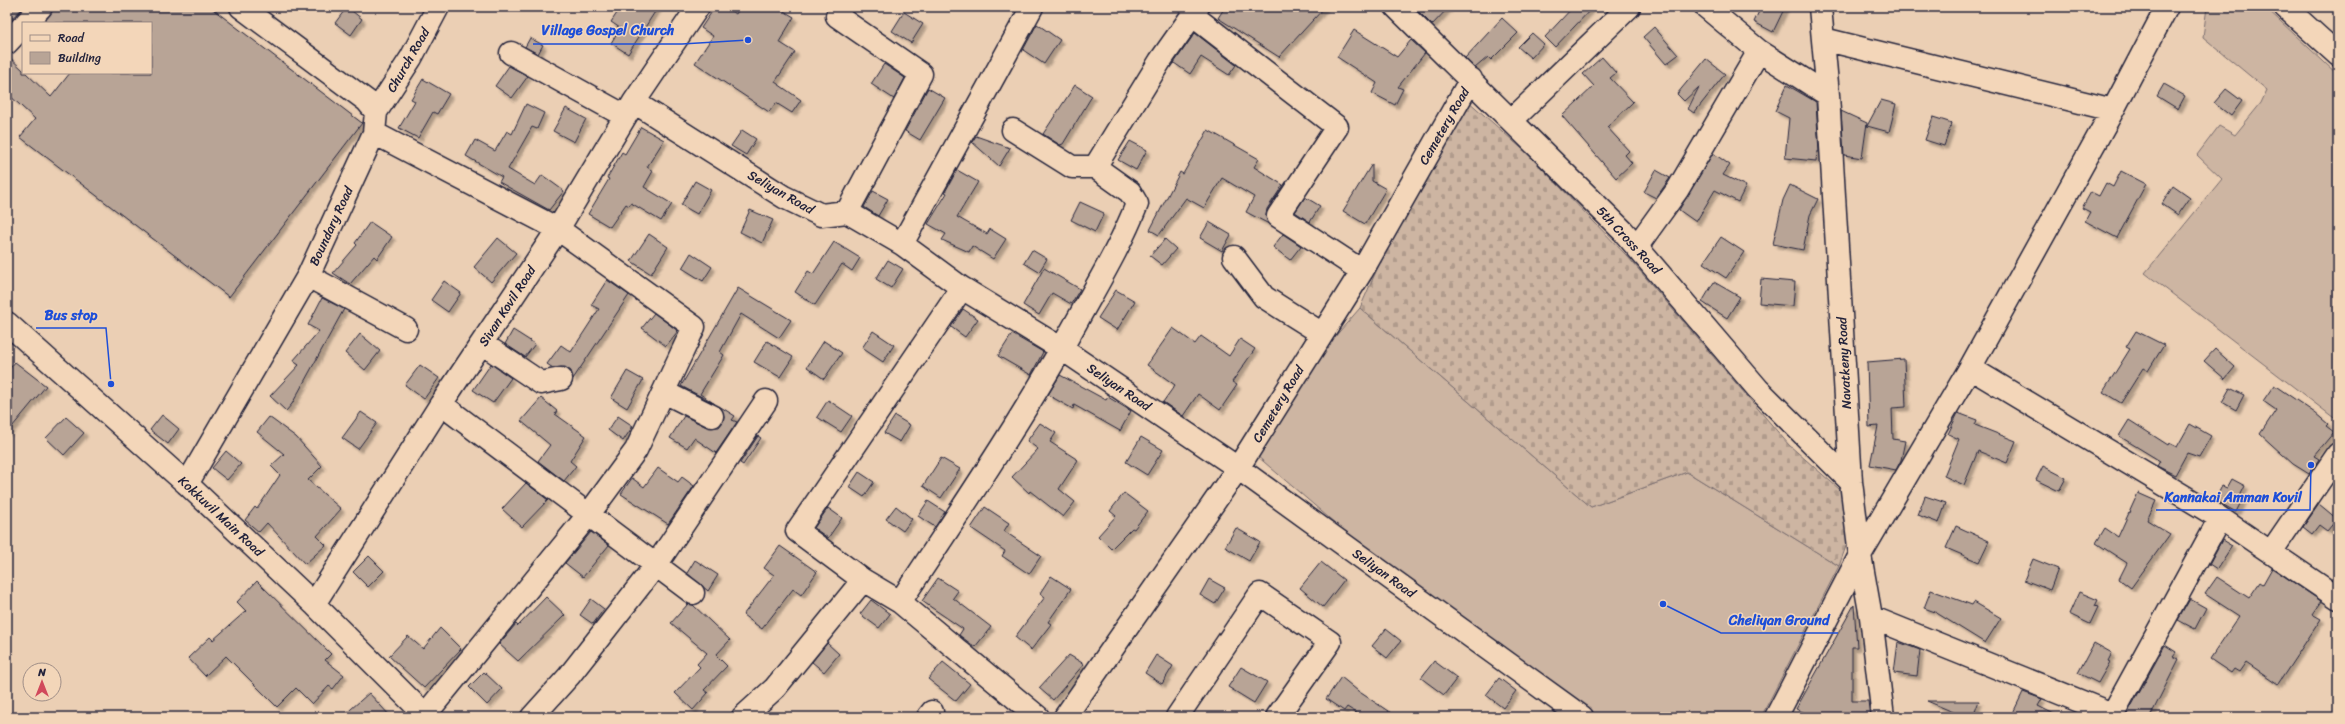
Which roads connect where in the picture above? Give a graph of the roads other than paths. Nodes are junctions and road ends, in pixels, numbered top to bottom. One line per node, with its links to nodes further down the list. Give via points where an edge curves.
1 (41, 7): 14 (street)
2 (241, 7): 26 (street, via 367,101)
3 (438, 7): 26 (street, Church Road)
4 (698, 7): 23 (street, Sivan Kovil Road)
5 (841, 7): 29 (street, via 837,16 921,74)
6 (1032, 7): 31 (street)
7 (1396, 7): 21 (street, 5th Cross Road)
8 (1629, 7): 25 (street)
9 (1706, 7): 18 (street)
10 (1820, 7): 16 (street, Navatkeny Road)
11 (2167, 7): 24 (street)
12 (2285, 7): 20 (street)
13 (1195, 11): 28 (street, via 1160,61); 34 (street, via 1337,127 1278,216)
14 (27, 22)
15 (22, 27): 17 (street)
16 (1823, 39): 22 (street, Navatkeny Road); 24 (street)
17 (7, 43)
18 (1758, 51): 22 (street); 32 (street, via 1678,189)
19 (511, 53): 23 (street, Seliyan Road)
20 (2338, 55)
21 (1471, 79): 25 (street, 5th Cross Road); 34 (street, Cemetery Road)
22 (1828, 95): 50 (street, Navatkeny Road)
23 (629, 109): 29 (street, Seliyan Road, via 784,197 821,215); 30 (street, Sivan Kovil Road)
24 (2113, 110): 42 (street)
25 (1512, 120): 32 (street, 5th Cross Road)
26 (375, 122): 30 (street); 35 (street, Boundary Road)
27 (1013, 130): 28 (street, via 1072,167)
28 (1095, 167): 41 (street, via 1130,192 1137,204 1126,233)
29 (846, 212): 31 (street, Seliyan Road)
30 (558, 229): 40 (street, Sivan Kovil Road); 44 (street, via 694,327)
31 (902, 244): 36 (street, Seliyan Road)
32 (1637, 246): 50 (street, 5th Cross Road, via 1758,389)
33 (1234, 257): 39 (street, via 1264,297)
34 (1362, 271): 39 (street, Cemetery Road)
35 (308, 276): 38 (street); 51 (street, Boundary Road)
36 (962, 288): 41 (street, Seliyan Road); 57 (street, via 797,531)
37 (7, 324): 51 (street, Kokkuvil Main Road)
38 (406, 329)
39 (1321, 333): 49 (street, Cemetery Road)
40 (483, 344): 43 (street, via 541,383); 46 (street, Sivan Kovil Road)
41 (1062, 349): 49 (street, Seliyan Road); 60 (street, via 987,471)
42 (1970, 368): 53 (street); 55 (street)
43 (561, 379)
44 (664, 392): 47 (street); 52 (street, via 636,450)
45 (766, 401): 56 (street)
46 (441, 404): 52 (street); 61 (street, Sivan Kovil Road)
47 (712, 416)
48 (2338, 454): 54 (street)
49 (1238, 468): 69 (street, Cemetery Road); 71 (street, Seliyan Road)
50 (1851, 482): 55 (street, Navatkeny Road)
51 (187, 484): 61 (street, Kokkuvil Main Road)
52 (589, 514): 56 (street); 65 (street)
53 (2220, 518): 54 (street); 64 (street)
54 (2271, 552): 59 (street)
55 (1860, 555): 62 (street, Navatkeny Road); 72 (street)
56 (656, 565): 58 (street); 66 (street, via 570,676)
57 (863, 580): 60 (street); 67 (street, via 775,688)
58 (693, 593)
59 (2338, 598)
60 (900, 602): 68 (street)
61 (314, 604): 65 (street, Kokkuvil Main Road)
62 (1871, 616): 64 (street); 73 (street, Navatkeny Road)
63 (1282, 715): 70 (street, via 1330,642 1260,594)
64 (2112, 715)
65 (426, 716)
66 (532, 717)
67 (743, 717)
68 (1038, 717)
69 (1065, 717)
70 (1177, 717)
71 (1582, 717)
72 (1776, 717)
73 (1883, 717)

